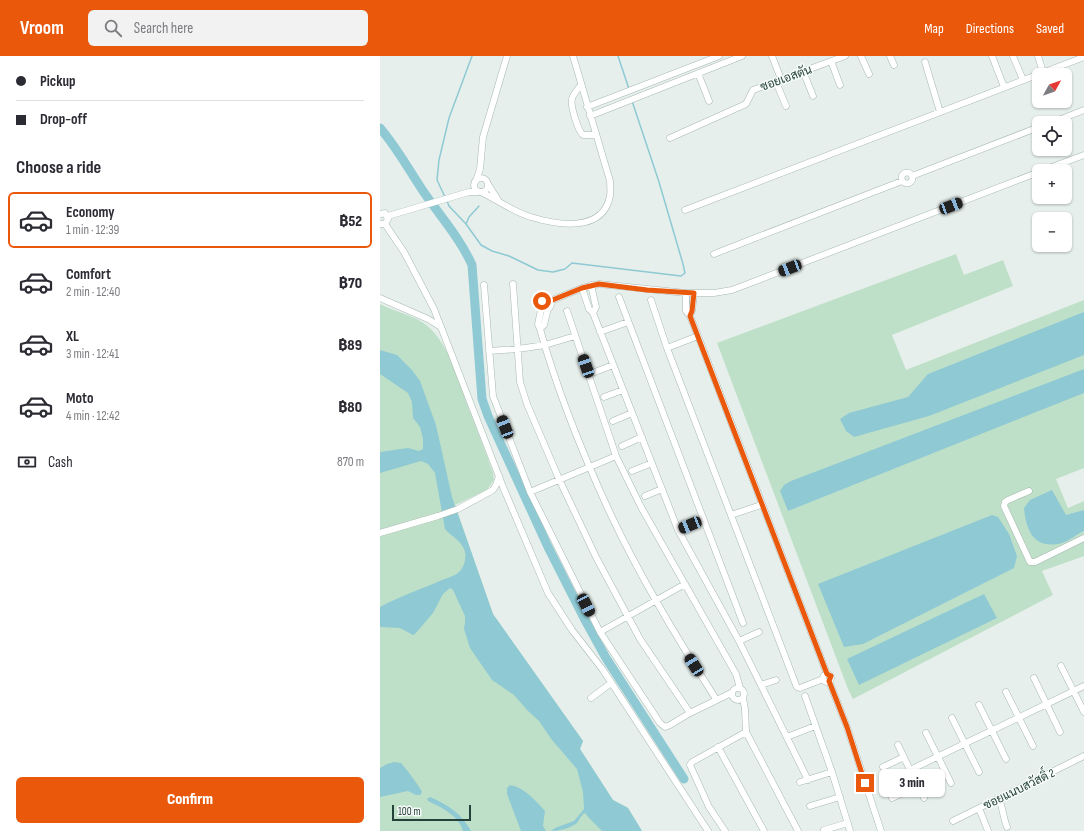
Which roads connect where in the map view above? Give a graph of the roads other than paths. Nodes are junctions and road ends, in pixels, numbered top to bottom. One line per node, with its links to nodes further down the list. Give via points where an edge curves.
1 (507, 56): 40 (street, via 483,137)
2 (573, 56): 25 (street)
3 (719, 56): 31 (street)
4 (742, 56): 19 (street)
5 (772, 56): 20 (street)
6 (845, 56): 13 (street, ซอยเอสตัน)
7 (861, 56): 21 (street)
8 (890, 56): 15 (street)
9 (992, 56): 27 (street)
10 (1013, 56): 23 (street)
11 (1038, 56): 16 (street)
12 (1084, 57): 17 (street)
13 (831, 61): 18 (street, ซอยเอสตัน); 26 (street)
14 (925, 62): 33 (street)
15 (894, 65)
16 (1042, 68)
17 (1054, 68)
18 (804, 71): 24 (street, ซอยเอสตัน); 28 (street)
19 (698, 73): 29 (street); 34 (street)
20 (779, 74)
21 (868, 74)
22 (1032, 76): 23 (street)
23 (1023, 80): 27 (street)
24 (776, 82): 30 (street); 38 (street, ซอยเอสตัน, via 753,90 746,104)
25 (581, 85): 31 (street); 37 (street, via 571,102 578,129 583,136)
26 (840, 85)
27 (1004, 87): 33 (street)
28 (813, 96)
29 (709, 101)
30 (786, 106)
31 (587, 107): 34 (street)
32 (1084, 110): 35 (street)
33 (940, 112): 48 (street)
34 (590, 116): 37 (street)
35 (1068, 116)
36 (1032, 130): 52 (street, via 912,176 904,173 902,181)
37 (596, 135): 47 (street, via 610,180 610,196 600,214 578,224 566,224 531,217)
38 (670, 138)
39 (1084, 155): 41 (street)
40 (481, 159): 43 (street); 44 (street)
41 (1059, 164)
42 (1032, 174): 58 (street, via 732,290)
43 (476, 182): 44 (street, via 482,178); 45 (street, via 475,187); 46 (street)
44 (488, 183): 45 (street, via 486,190); 47 (street)
45 (480, 192): 46 (street); 47 (street)
46 (456, 195): 50 (street)
47 (499, 201)
48 (685, 210)
49 (380, 213): 50 (street)
50 (388, 216): 51 (street, via 388,221)
51 (382, 224): 66 (street, via 404,252)
52 (714, 254)
53 (484, 284): 73 (street)
54 (512, 284): 72 (street)
55 (591, 285): 56 (street); 57 (street, via 606,284); 63 (street, via 596,307)
56 (582, 288): 63 (street, via 589,309); 70 (street, via 550,301 544,299 541,303 545,307 544,325 540,328)
57 (686, 293): 58 (street); 64 (street, via 686,311)
58 (694, 293): 64 (street)
59 (619, 297): 65 (street)
60 (380, 298): 66 (street)
61 (650, 300): 71 (street)
62 (567, 311): 68 (street)
63 (593, 313): 67 (street)
64 (690, 316): 69 (street)
65 (628, 322): 67 (street); 96 (street)
66 (441, 327): 86 (street)
67 (600, 332): 74 (street)
68 (576, 336): 70 (street); 82 (street)
69 (698, 336): 71 (street); 94 (street)
70 (545, 345): 72 (street); 84 (street)
71 (667, 348): 95 (street)
72 (518, 349): 73 (street); 87 (street, via 522,390)
73 (489, 351): 90 (street, via 492,396)
74 (614, 365): 75 (street); 76 (street)
75 (595, 372)
76 (623, 390): 77 (street); 78 (street)
77 (604, 397)
78 (632, 413): 79 (street); 80 (street)
79 (613, 421)
80 (642, 438): 81 (street); 83 (street)
81 (622, 446)
82 (616, 456): 84 (street); 100 (street)
83 (652, 463): 85 (street); 88 (street)
84 (590, 467): 87 (street); 101 (street, via 611,516)
85 (632, 471)
86 (499, 476): 89 (street); 92 (street)
87 (560, 479): 90 (street); 103 (street, via 596,557)
88 (662, 488): 93 (street); 97 (street)
89 (493, 490): 92 (street); 98 (street, via 458,509)
90 (530, 492): 106 (street)
91 (1029, 492): 99 (street, via 1008,500 1004,506 1030,562 1035,562)
92 (506, 494): 113 (street, via 548,593)
93 (645, 496)
94 (761, 505): 95 (street); 110 (street)
95 (732, 516): 110 (street, via 797,687)
96 (703, 520): 97 (street); 102 (street)
97 (678, 530): 104 (street)
98 (380, 533)
99 (1084, 538)
100 (685, 584): 101 (street); 116 (street, via 736,674)
101 (656, 600): 103 (street); 123 (street)
102 (740, 614): 104 (street); 105 (street)
103 (628, 616): 106 (street); 127 (street, via 656,664)
104 (728, 621): 108 (street)
105 (743, 623)
106 (600, 632): 127 (street, via 660,723 665,727 670,726)
107 (759, 632): 108 (street)
108 (739, 641): 114 (street)
109 (1062, 666): 117 (street)
110 (826, 678): 167 (street, via 856,754)
111 (1034, 678): 125 (street)
112 (776, 680): 114 (street)
113 (611, 683): 121 (street); 162 (street)
114 (761, 685): 135 (street)
115 (1084, 686): 117 (street)
116 (740, 688): 119 (street, via 734,688); 122 (street, via 744,692)
117 (1074, 691): 125 (street); 126 (street)
118 (1006, 692): 128 (street)
119 (731, 693): 122 (street, via 735,700); 123 (street)
120 (805, 696): 130 (street)
121 (591, 698)
122 (743, 698): 132 (street)
123 (716, 700): 127 (street)
124 (979, 705): 131 (street)
125 (1047, 705): 128 (street); 133 (street)
126 (1084, 712)
127 (690, 713)
128 (1019, 717): 131 (street); 138 (street)
129 (952, 718): 136 (street)
130 (815, 726): 135 (street); 146 (street)
131 (992, 730): 136 (street); 143 (street)
132 (746, 732): 139 (street); 165 (street)
133 (1060, 732)
134 (926, 733): 142 (street)
135 (787, 737): 148 (street)
136 (964, 743): 142 (street); 147 (street)
137 (898, 745): 141 (street)
138 (1034, 746)
139 (718, 747): 163 (street, via 690,765 709,807); 164 (street)
140 (1084, 756): 155 (street, ซอยแนบสวัสดิ์ 2)
141 (904, 757): 144 (street); 145 (street)
142 (937, 757): 145 (street); 150 (street)
143 (1006, 759)
144 (883, 767)
145 (910, 770): 151 (street)
146 (832, 772): 148 (street); 152 (street)
147 (979, 772)
148 (808, 780): 149 (street)
149 (800, 782)
150 (951, 783)
151 (918, 786): 153 (street); 154 (street)
152 (840, 797): 156 (street); 159 (street)
153 (892, 798)
154 (924, 798)
155 (999, 798): 157 (street, ซอยแนบสวัสดิ์ 2); 160 (street)
156 (810, 806)
157 (979, 808): 158 (street, ซอยแนบสวัสดิ์ 2); 168 (street)
158 (953, 821)
159 (848, 822): 161 (street); 166 (street)
160 (1007, 827)
161 (824, 830)
162 (708, 831)
163 (725, 831)
164 (764, 831)
165 (798, 831)
166 (850, 831)
167 (880, 831)
168 (988, 831)

